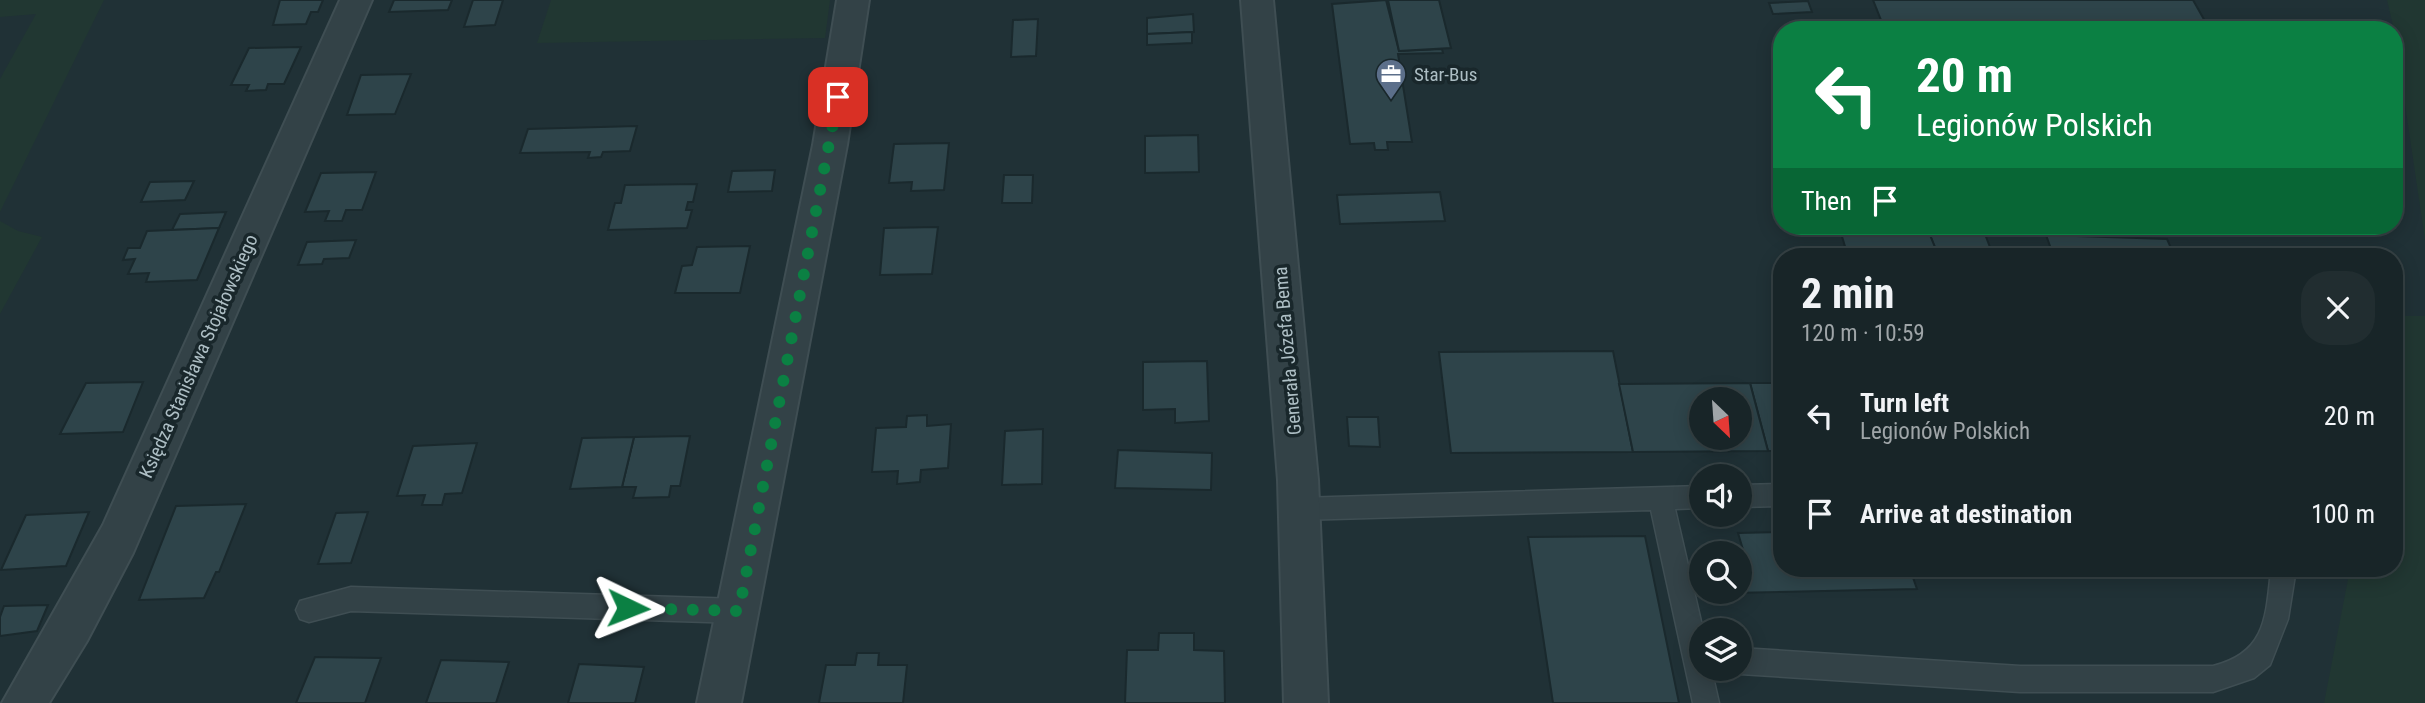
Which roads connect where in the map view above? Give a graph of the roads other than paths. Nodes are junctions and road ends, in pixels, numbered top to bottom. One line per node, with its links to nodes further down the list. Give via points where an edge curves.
1 (356, 0): 15 (street, Księdza Stanisława Stojałowskiego, via 117,538 72,626)
2 (853, 0): 11 (street, via 830,145)
3 (1257, 0): 8 (street, Generała Józefa Bema)
4 (1773, 495): 5 (lane)
5 (1752, 496)
6 (1689, 498): 7 (lane)
7 (1661, 499): 8 (lane); 12 (lane)
8 (1299, 509): 17 (street, Generała Józefa Bema)
9 (2283, 577): 13 (lane, via 2268,643 2258,662 2240,673 2213,679 2020,679)
10 (309, 610): 11 (lane, via 351,599)
11 (739, 611): 16 (street)
12 (1689, 618)
13 (1752, 663)
14 (1702, 681): 18 (lane)
15 (24, 703)
16 (719, 703)
17 (1306, 703)
18 (1706, 703)

